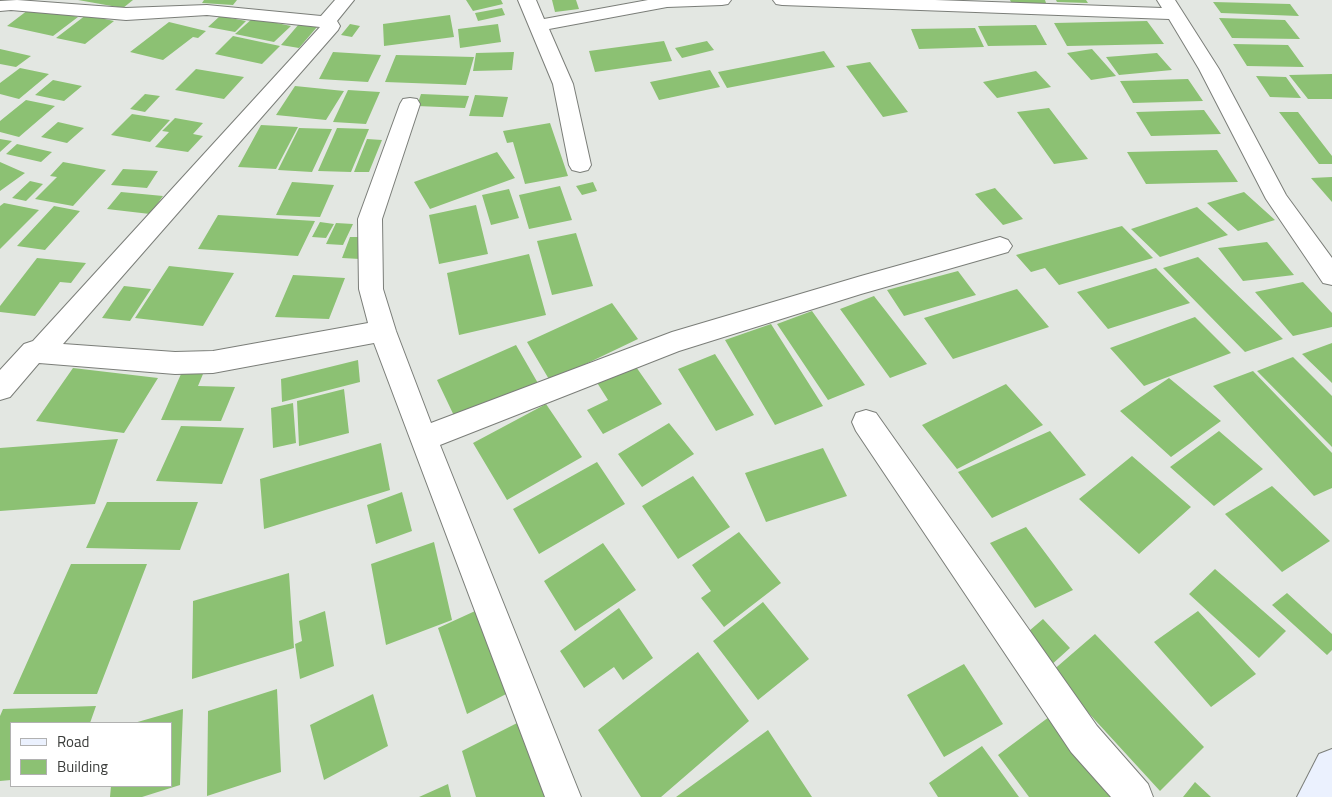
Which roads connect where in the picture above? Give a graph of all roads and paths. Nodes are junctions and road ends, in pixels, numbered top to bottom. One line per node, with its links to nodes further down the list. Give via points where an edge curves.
1 (140, 0): 8 (street)
2 (345, 0): 9 (street)
3 (527, 0): 10 (street)
4 (722, 0): 10 (street, via 667,2)
5 (782, 0): 7 (street)
6 (1, 6): 8 (street)
7 (1170, 7): 14 (street, via 1210,70 1277,199)
8 (126, 14): 9 (street, via 207,10)
9 (326, 22): 16 (street, via 331,26 42,349)
10 (537, 26): 12 (street, via 563,84)
11 (410, 104): 15 (street, via 370,219 371,289)
12 (580, 165)
13 (1000, 246): 19 (street, via 672,343)
14 (1332, 276)
15 (383, 331): 16 (street, via 213,362 175,363); 19 (street)
16 (33, 352): 17 (street)
17 (0, 389)
18 (866, 422): 22 (street, via 1084,739)
19 (424, 439): 21 (street)
20 (1332, 767): 23 (main road)
21 (563, 797)
22 (1135, 797)
23 (1314, 797)

